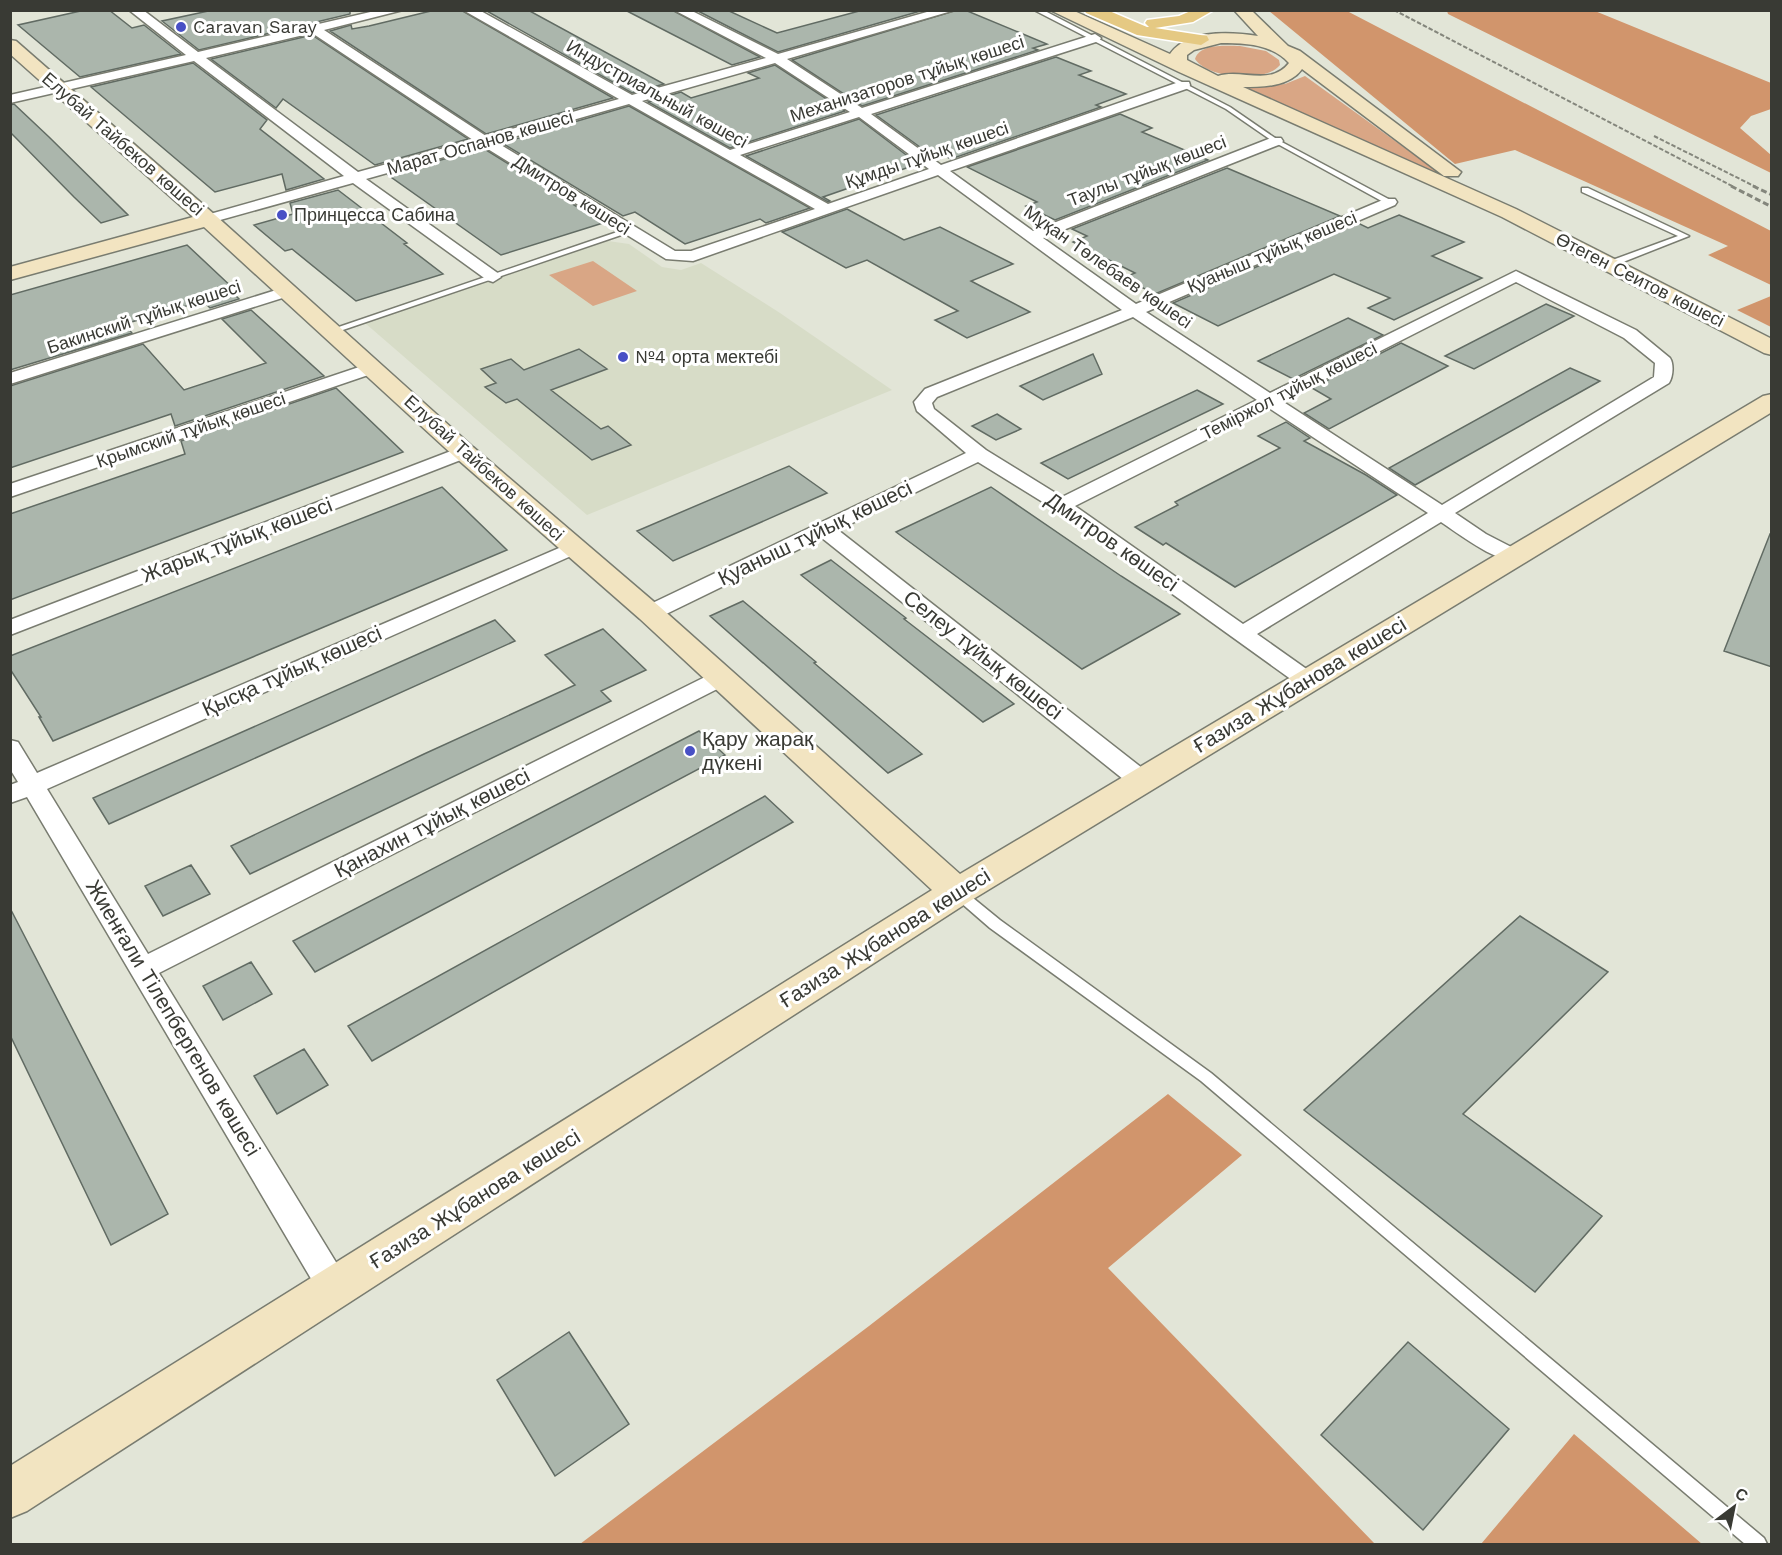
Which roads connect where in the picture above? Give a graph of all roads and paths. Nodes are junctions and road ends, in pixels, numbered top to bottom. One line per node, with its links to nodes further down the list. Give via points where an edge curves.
1 (135, 10): 17 (street)
2 (397, 10): 12 (street)
3 (469, 10): 22 (street, Индустриальный көшесі)
4 (680, 10): 18 (street, Мұқан Төлебаев көшесі)
5 (949, 10): 18 (street, Марат Оспанов көшесі)
6 (1036, 10): 13 (lane)
7 (1058, 10): 19 (main road)
8 (1092, 10): 11 (main road)
9 (1207, 10): 11 (main road, via 1176,22); 14 (main road)
10 (1242, 10): 16 (main road)
11 (1111, 20): 14 (main road, via 1143,31)
12 (315, 30): 17 (street); 25 (street, Дмитров көшесі)
13 (1095, 38): 19 (lane); 23 (street, Механизаторов тұйық көшесі)
14 (1201, 40): 16 (main road, via 1248,39); 19 (main road, via 1178,54)
15 (10, 45): 20 (main road, Елубай Тайбеков көшесі)
16 (1289, 52): 19 (main road, via 1298,63 1295,70 1270,80 1233,81); 32 (main road)
17 (195, 57): 20 (street); 28 (street)
18 (778, 59): 22 (street, Марат Оспанов көшесі); 23 (street, Мұқан Төлебаев көшесі)
19 (1189, 75): 24 (lane); 27 (street, Құмды тұйық көшесі); 32 (main road)
20 (60, 88): 21 (street); 33 (main road, Елубай Тайбеков көшесі)
21 (10, 99)
22 (632, 101): 25 (street, Марат Оспанов көшесі); 26 (street, Индустриальный көшесі)
23 (861, 113): 26 (street, Механизаторов тұйық көшесі); 27 (street, Мұқан Төлебаев көшесі)
24 (1276, 141): 30 (lane); 35 (street, Таулы тұйық көшесі)
25 (486, 142): 28 (street, Марат Оспанов көшесі); 34 (street, Дмитров көшесі)
26 (730, 154): 31 (street, Индустриальный көшесі)
27 (941, 171): 31 (street, Құмды тұйық көшесі); 35 (street, Мұқан Төлебаев көшесі)
28 (356, 178): 33 (street, Марат Оспанов көшесі); 39 (street)
29 (1585, 190): 37 (lane, via 1685,236)
30 (1390, 202): 41 (street, Қуаныш тұйық көшесі)
31 (828, 210): 36 (street, Құмды тұйық көшесі)
32 (1509, 213): 37 (main road, Өтеген Сеитов көшесі)
33 (208, 219): 38 (main road, Марат Оспанов көшесі); 40 (main road, Елубай Тайбеков көшесі)
34 (629, 231): 36 (street, Дмитров көшесі); 39 (lane)
35 (1033, 236): 41 (street, Мұқан Төлебаев көшесі)
36 (681, 257)
37 (1610, 264): 43 (main road, Өтеген Сеитов көшесі)
38 (10, 274)
39 (493, 277): 42 (lane)
40 (289, 291): 42 (main road, Елубай Тайбеков көшесі); 45 (street, Бакинский тұйық көшесі)
41 (1134, 311): 46 (street, Мұқан Төлебаев көшесі); 48 (street, Қуаныш тұйық көшесі, via 931,393)
42 (331, 331): 44 (main road, Елубай Тайбеков көшесі)
43 (1772, 348)
44 (371, 368): 49 (main road, Елубай Тайбеков көшесі); 51 (street, Крымский тұйық көшесі)
45 (10, 380)
46 (1269, 401): 52 (street, Теміржол тұйық көшесі); 53 (street, Мұқан Төлебаев көшесі); 53 (street, Теміржол тұйық көшесі, via 1516,276 1630,334 1664,362 1663,379)
47 (1772, 401): 56 (main road, Ғазиза Жұбанова көшесі)
48 (923, 402): 50 (street, Дмитров көшесі, via 926,411)
49 (465, 452): 55 (main road, Елубай Тайбеков көшесі); 58 (street, Жарық тұйық көшесі)
50 (979, 454): 52 (street, Дмитров көшесі); 54 (street, Қуаныш тұйық көшесі)
51 (10, 491)
52 (1061, 505): 59 (street, Дмитров көшесі)
53 (1441, 513): 56 (street, Мұқан Төлебаев көшесі); 59 (street)
54 (824, 529): 57 (street, Қуаныш тұйық көшесі); 63 (street, Селеу тұйық көшесі)
55 (573, 548): 57 (main road, Елубай Тайбеков көшесі); 64 (street, Қысқа тұйық көшесі)
56 (1514, 556): 61 (main road, Ғазиза Жұбанова көшесі)
57 (650, 613): 60 (main road, Елубай Тайбеков көшесі)
58 (10, 628)
59 (1242, 634): 61 (street, Дмитров көшесі)
60 (721, 678): 65 (main road, Елубай Тайбеков көшесі); 66 (street, Қанахин тұйық көшесі)
61 (1306, 680): 63 (main road, Ғазиза Жұбанова көшесі)
62 (10, 748): 64 (street, Жиенғали Тілепбергенов көшесі)
63 (1142, 781): 65 (main road, Ғазиза Жұбанова көшесі)
64 (22, 790): 66 (street, Жиенғали Тілепбергенов көшесі)
65 (957, 892): 67 (main road, Ғазиза Жұбанова көшесі); 69 (lane, via 995,924 1206,1077)
66 (143, 969): 67 (street, Жиенғали Тілепбергенов көшесі)
67 (334, 1288): 68 (main road, Ғазиза Жұбанова көшесі)
68 (10, 1494)
69 (1758, 1545)

